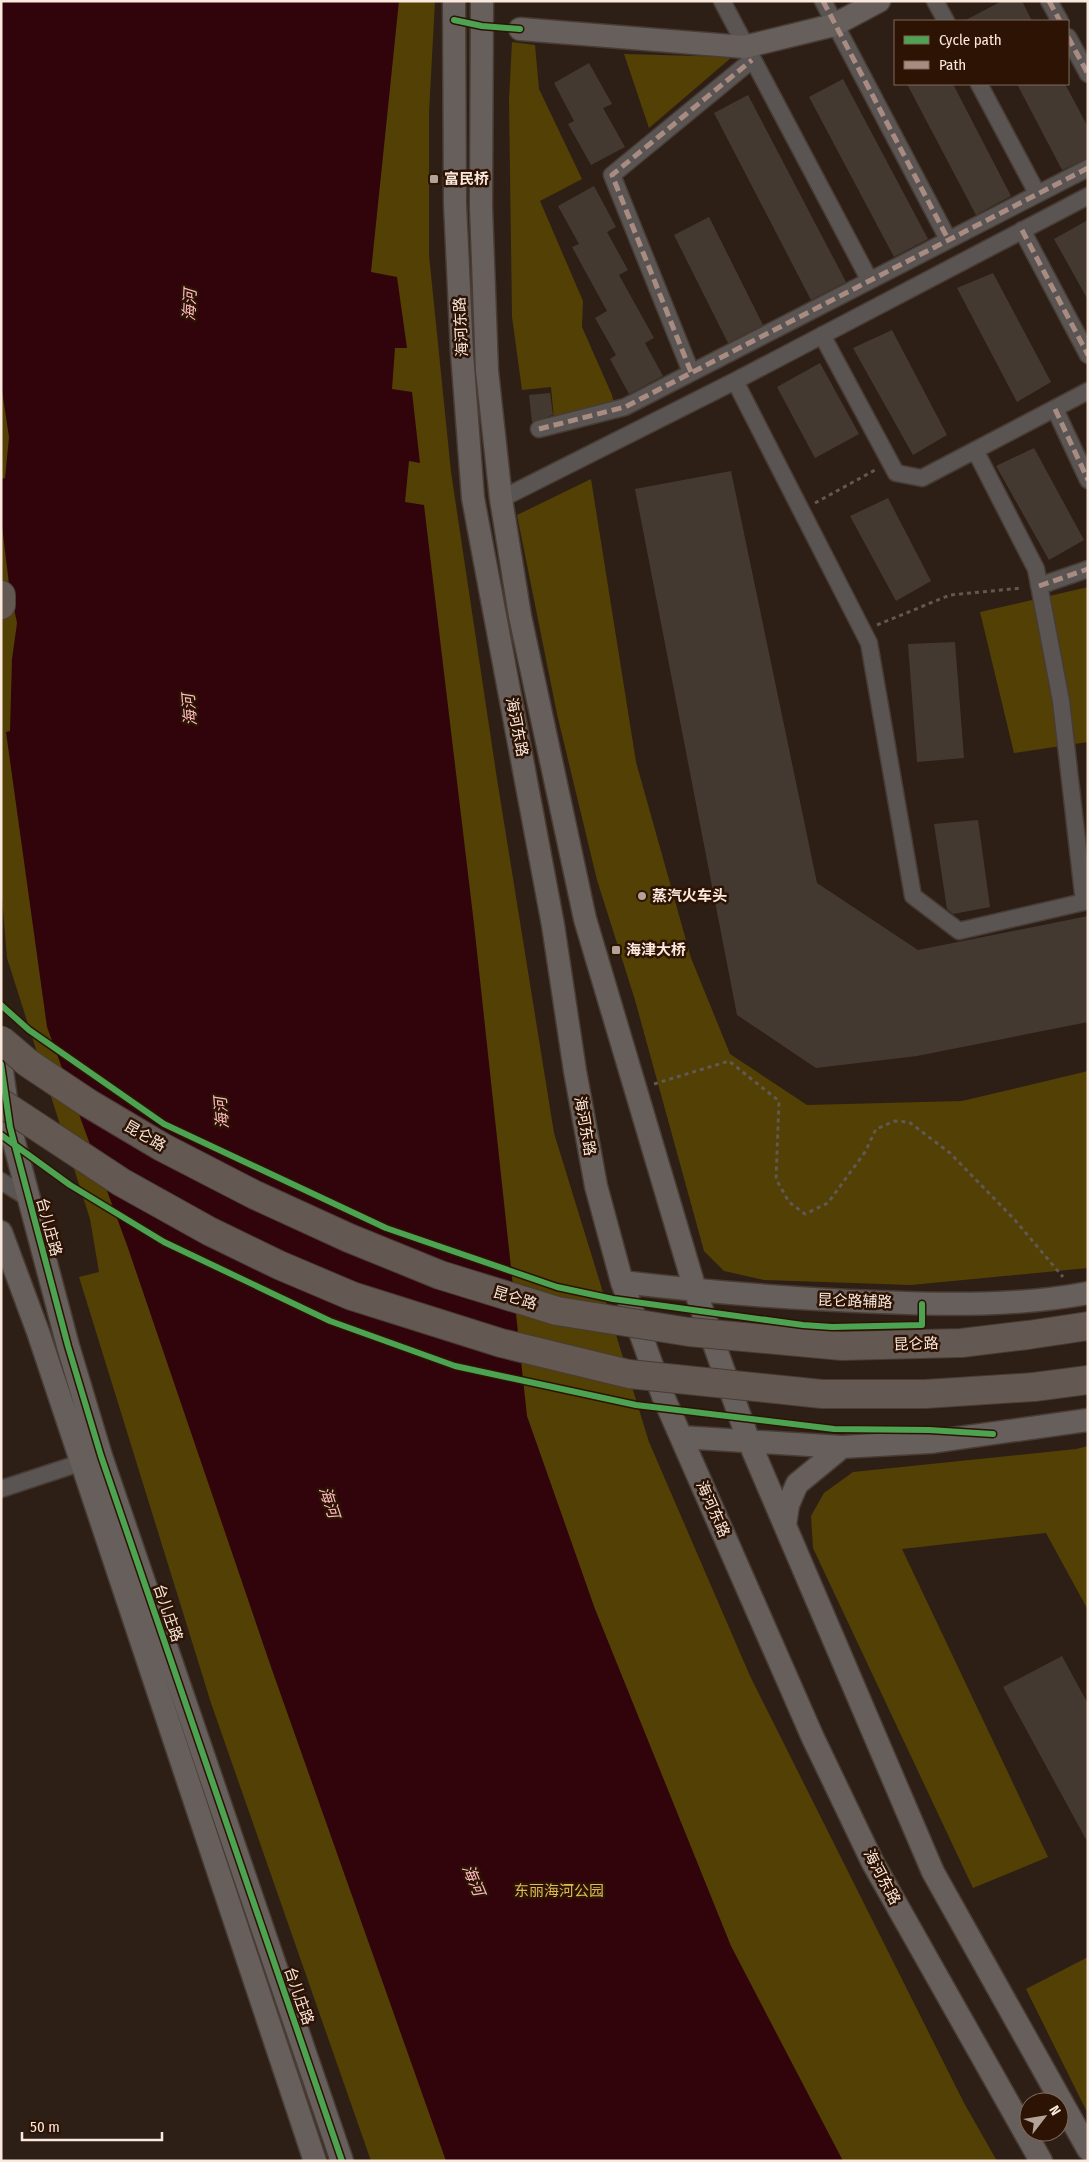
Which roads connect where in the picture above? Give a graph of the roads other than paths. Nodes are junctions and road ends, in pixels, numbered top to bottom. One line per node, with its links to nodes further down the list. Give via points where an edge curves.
1 (454, 1): 44 (main road, 海河东路, via 455,204 473,498 546,886 596,1186)
2 (482, 1): 31 (main road, 海河东路, via 480,207 487,371)
3 (722, 1): 13 (street)
4 (822, 1): 10 (street)
5 (879, 1): 10 (main road)
6 (935, 1): 8 (street)
7 (1049, 1): 9 (street)
8 (945, 20)
9 (1059, 20)
10 (834, 25): 13 (main road); 20 (street)
11 (520, 29): 13 (main road)
12 (1069, 38): 14 (street)
13 (748, 53): 21 (street); 24 (street, via 612,175)
14 (1088, 74)
15 (980, 85): 17 (street)
16 (1088, 168): 17 (street)
17 (1037, 193): 20 (street)
18 (1088, 196): 19 (street)
19 (1022, 230): 22 (street); 23 (street)
20 (948, 239): 21 (street)
21 (869, 279): 24 (street)
22 (822, 335): 25 (street); 29 (street, via 896,473 922,478)
23 (1088, 355)
24 (691, 372): 28 (street, via 625,406)
25 (735, 381): 31 (street); 36 (street, via 869,643 913,896 959,931)
26 (1088, 392): 27 (street)
27 (1055, 409): 29 (street); 30 (street)
28 (539, 429)
29 (975, 450): 33 (street, via 1036,570)
30 (1088, 480)
31 (501, 499): 43 (main road, 海河东路, via 520,616 585,919)
32 (1088, 569): 33 (street)
33 (1039, 586): 36 (street, via 1061,701)
34 (1, 595): 35 (highway)
35 (1, 605)
36 (1086, 902)
37 (1, 1040): 48 (highway, 昆仑路, bridge, via 88,1103 255,1195 440,1276 557,1311 689,1332 842,1346 961,1342)
38 (1, 1064): 41 (main road, 台儿庄路, via 10,1127)
39 (1, 1103): 50 (highway, bridge, via 121,1182 278,1265 352,1296 501,1343 629,1374 822,1394 925,1394)
40 (1, 1180): 41 (street)
41 (28, 1198): 56 (main road, 台儿庄路)
42 (1, 1232): 56 (main road, 台儿庄路)
43 (680, 1237): 45 (main road, 海河东路); 46 (main road, via 702,1274)
44 (622, 1282): 45 (main road); 49 (main road, 海河东路)
45 (697, 1293): 46 (main road, 昆仑路辅路); 49 (main road, via 650,1301 641,1310); 54 (main road, 海河东路)
46 (730, 1293): 47 (main road, 昆仑路辅路, via 922,1304 998,1302)
47 (1083, 1294)
48 (1088, 1326)
49 (638, 1327): 51 (main road, 海河东路)
50 (1088, 1380)
51 (663, 1396): 53 (main road, 海河东路); 54 (main road, via 674,1412 691,1426)
52 (1088, 1420): 55 (main road, via 930,1442)
53 (681, 1437): 54 (main road); 62 (main road, 海河东路, via 813,1738 873,1863)
54 (757, 1442): 55 (main road); 58 (main road, 海河东路)
55 (842, 1447): 58 (main road, via 797,1484 788,1505)
56 (91, 1459): 57 (street); 60 (main road, 台儿庄路); 61 (main road, 台儿庄路)
57 (1, 1489)
58 (785, 1525): 59 (main road, 海河东路, via 933,1872)
59 (1088, 2149)
60 (315, 2161)
61 (342, 2161)
62 (1041, 2161)

